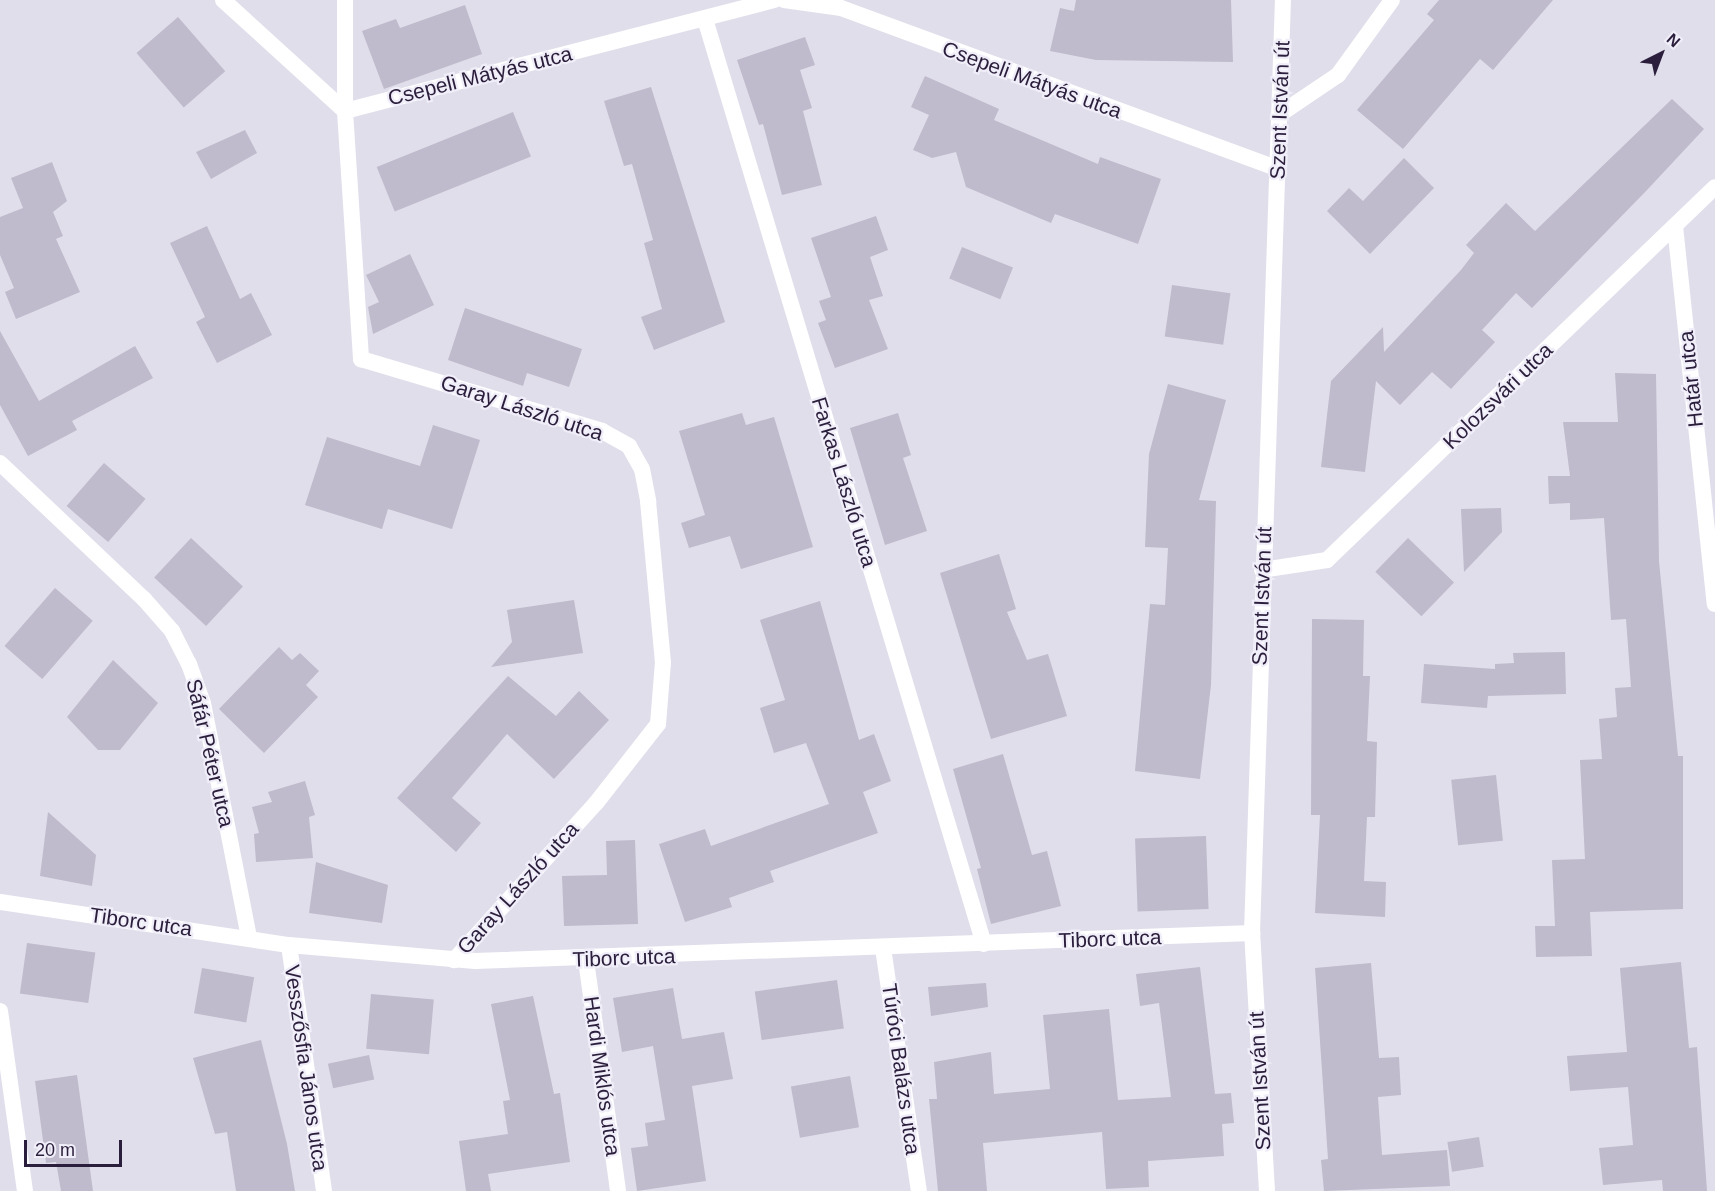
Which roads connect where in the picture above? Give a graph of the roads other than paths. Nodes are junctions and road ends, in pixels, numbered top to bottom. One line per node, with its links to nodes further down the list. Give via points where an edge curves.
1 (223, 0): 8 (street)
2 (345, 0): 8 (street, Garay László utca)
3 (774, 0): 7 (street, Csepeli Mátyás utca)
4 (784, 0): 10 (street, Csepeli Mátyás utca, via 841,8)
5 (1283, 0): 9 (street, Szent István út)
6 (1392, 0): 9 (street, via 1338,75)
7 (705, 19): 8 (street, Csepeli Mátyás utca); 19 (street, Farkas László utca)
8 (345, 111): 22 (street, Garay László utca, via 361,359 602,431 628,446 642,468 648,501 663,662 658,724 596,803)
9 (1280, 114): 10 (street, Szent István út)
10 (1278, 169): 14 (street, Szent István út)
11 (1715, 187): 12 (street, Kolozsvári utca)
12 (1675, 226): 14 (street, Kolozsvári utca, via 1327,560); 15 (street, Határ utca)
13 (0, 463): 18 (street, Sáfár Péter utca, via 144,598 172,631 203,704)
14 (1262, 570): 17 (street, Szent István út)
15 (1715, 604)
16 (0, 902): 18 (street, Tiborc utca)
17 (1252, 933): 19 (street, Tiborc utca); 29 (street, Szent István út)
18 (249, 938): 20 (street, Tiborc utca)
19 (984, 944): 21 (street, Tiborc utca)
20 (289, 945): 22 (street, Tiborc utca); 26 (street, Vesszősfia János utca)
21 (883, 948): 23 (street, Tiborc utca); 28 (street, Túróci Balázs utca)
22 (454, 960): 23 (street, Tiborc utca)
23 (586, 960): 27 (street, Hardi Miklós utca)
24 (0, 1011): 25 (street)
25 (25, 1191)
26 (324, 1191)
27 (618, 1191)
28 (919, 1191)
29 (1267, 1191)

